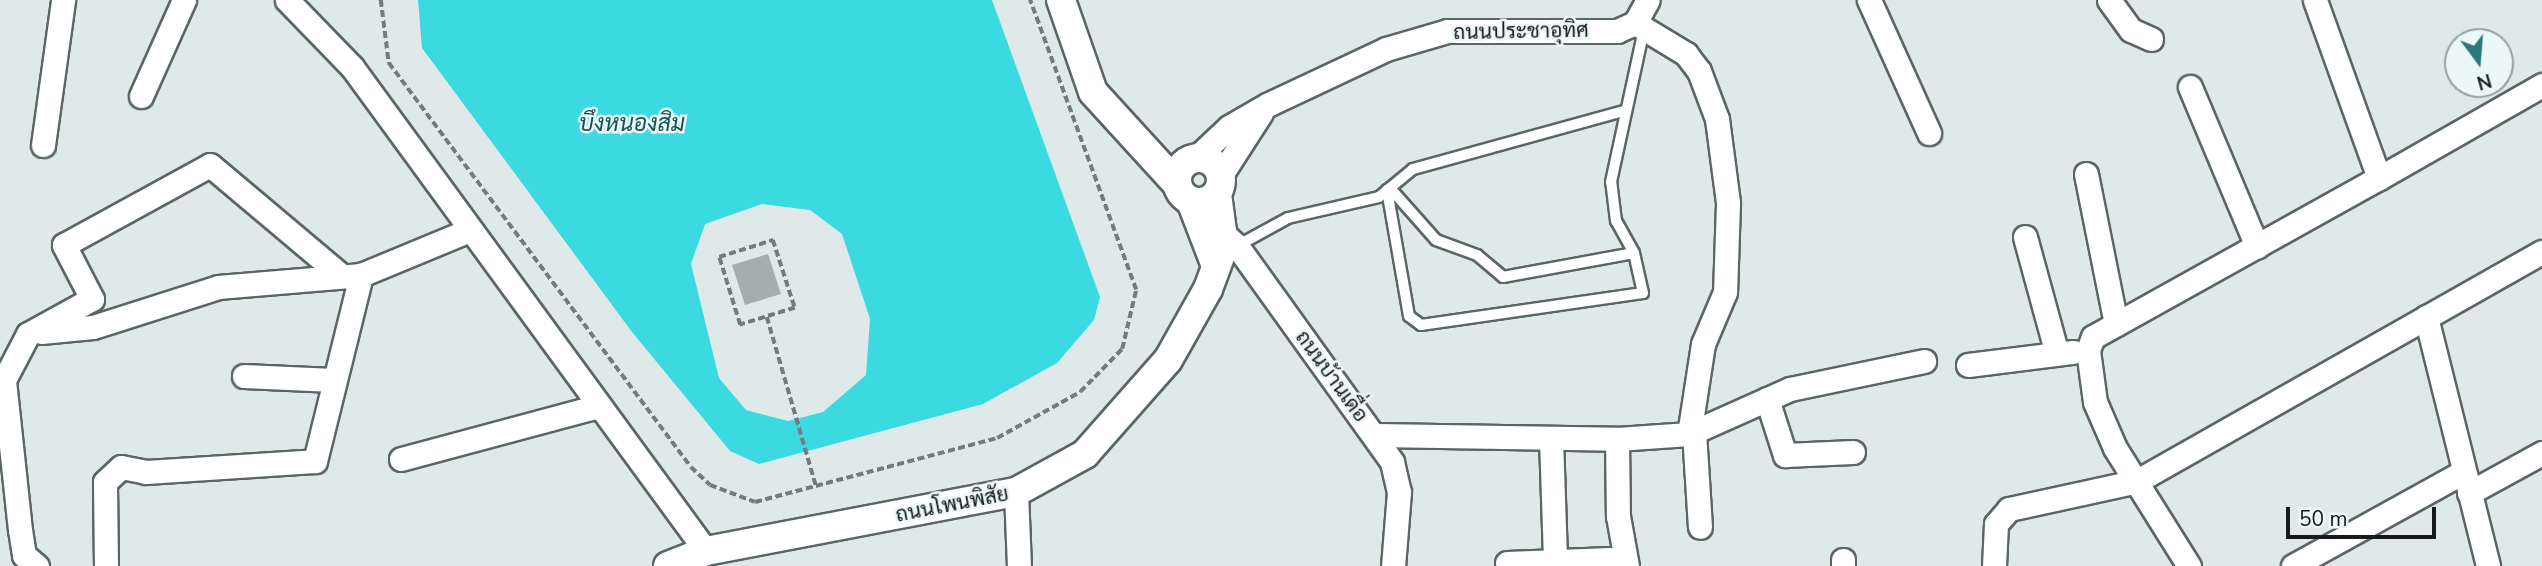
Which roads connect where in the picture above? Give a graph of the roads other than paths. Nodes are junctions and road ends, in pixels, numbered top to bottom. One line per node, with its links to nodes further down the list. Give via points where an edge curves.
1 (63, 0): 16 (street)
2 (184, 0): 13 (street)
3 (287, 0): 21 (street, via 352,67)
4 (1061, 0): 19 (street, via 1093,92 1132,141)
5 (1648, 0): 9 (street)
6 (1868, 0): 15 (street)
7 (2109, 0): 10 (street, via 2131,30)
8 (2315, 0): 18 (street)
9 (1639, 26): 14 (lane); 19 (street, ถนนประชาอุทิศ, via 1617,31 1447,31 1386,49 1267,104 1229,127); 40 (street, via 1686,54 1699,71 1717,119 1728,203 1726,292 1703,344)
10 (2151, 39)
11 (2542, 85): 18 (street)
12 (2190, 87): 24 (street)
13 (141, 96)
14 (1624, 111): 20 (lane, via 1413,169); 26 (lane, via 1611,182 1616,221)
15 (1929, 133)
16 (43, 145)
17 (2086, 174): 30 (street)
18 (2379, 178): 24 (street)
19 (1198, 184): 23 (street); 27 (street)
20 (1388, 189): 23 (lane, via 1368,201 1288,218); 26 (lane, via 1436,240 1477,255 1503,277); 26 (lane, via 1409,316 1421,325 1643,292)
21 (467, 231): 28 (street); 39 (street)
22 (2025, 237): 33 (street)
23 (1230, 239): 27 (street, ถนนโพนพิสัย); 41 (street, ถนนบ้านเดื่อ)
24 (2257, 246): 30 (street)
25 (2542, 252): 29 (street)
26 (1634, 253)
27 (1216, 266): 49 (street, ถนนโพนพิสัย, via 1168,360 1116,426 1085,454)
28 (351, 275): 31 (street, via 218,287 93,327); 31 (street, via 210,165 64,245 92,299); 37 (street)
29 (2426, 317): 47 (street); 48 (street)
30 (2116, 324): 32 (street, via 2093,337)
31 (28, 334): 55 (street, via 4,380 24,555)
32 (2088, 350): 33 (street); 47 (street, via 2095,402)
33 (2057, 354): 35 (street)
34 (1924, 361): 38 (street)
35 (1968, 365)
36 (244, 376): 37 (street)
37 (333, 380): 56 (street, via 315,461 146,472 121,467 112,473 105,482)
38 (1767, 399): 40 (street); 44 (street, via 1785,455)
39 (600, 406): 46 (street); 51 (street)
40 (1692, 433): 43 (street); 50 (street)
41 (1375, 435): 42 (street); 59 (street, ถนนบ้านเดื่อ, via 1392,462 1399,492)
42 (1551, 438): 43 (street); 52 (street)
43 (1617, 439): 53 (street)
44 (1853, 452)
45 (2542, 453): 48 (street)
46 (401, 459)
47 (2137, 481): 60 (street, via 2009,509 1996,524); 61 (street)
48 (2466, 483): 62 (street); 63 (street)
49 (1016, 492): 51 (street, ถนนโพนพิสัย); 58 (street)
50 (1700, 527)
51 (706, 551): 57 (street, ถนนโพนพิสัย)
52 (1555, 561): 53 (street); 54 (street)
53 (1618, 562)
54 (1507, 563)
55 (37, 566)
56 (106, 566)
57 (668, 566)
58 (1019, 566)
59 (1393, 566)
60 (1994, 566)
61 (2189, 566)
62 (2293, 566)
63 (2488, 566)

